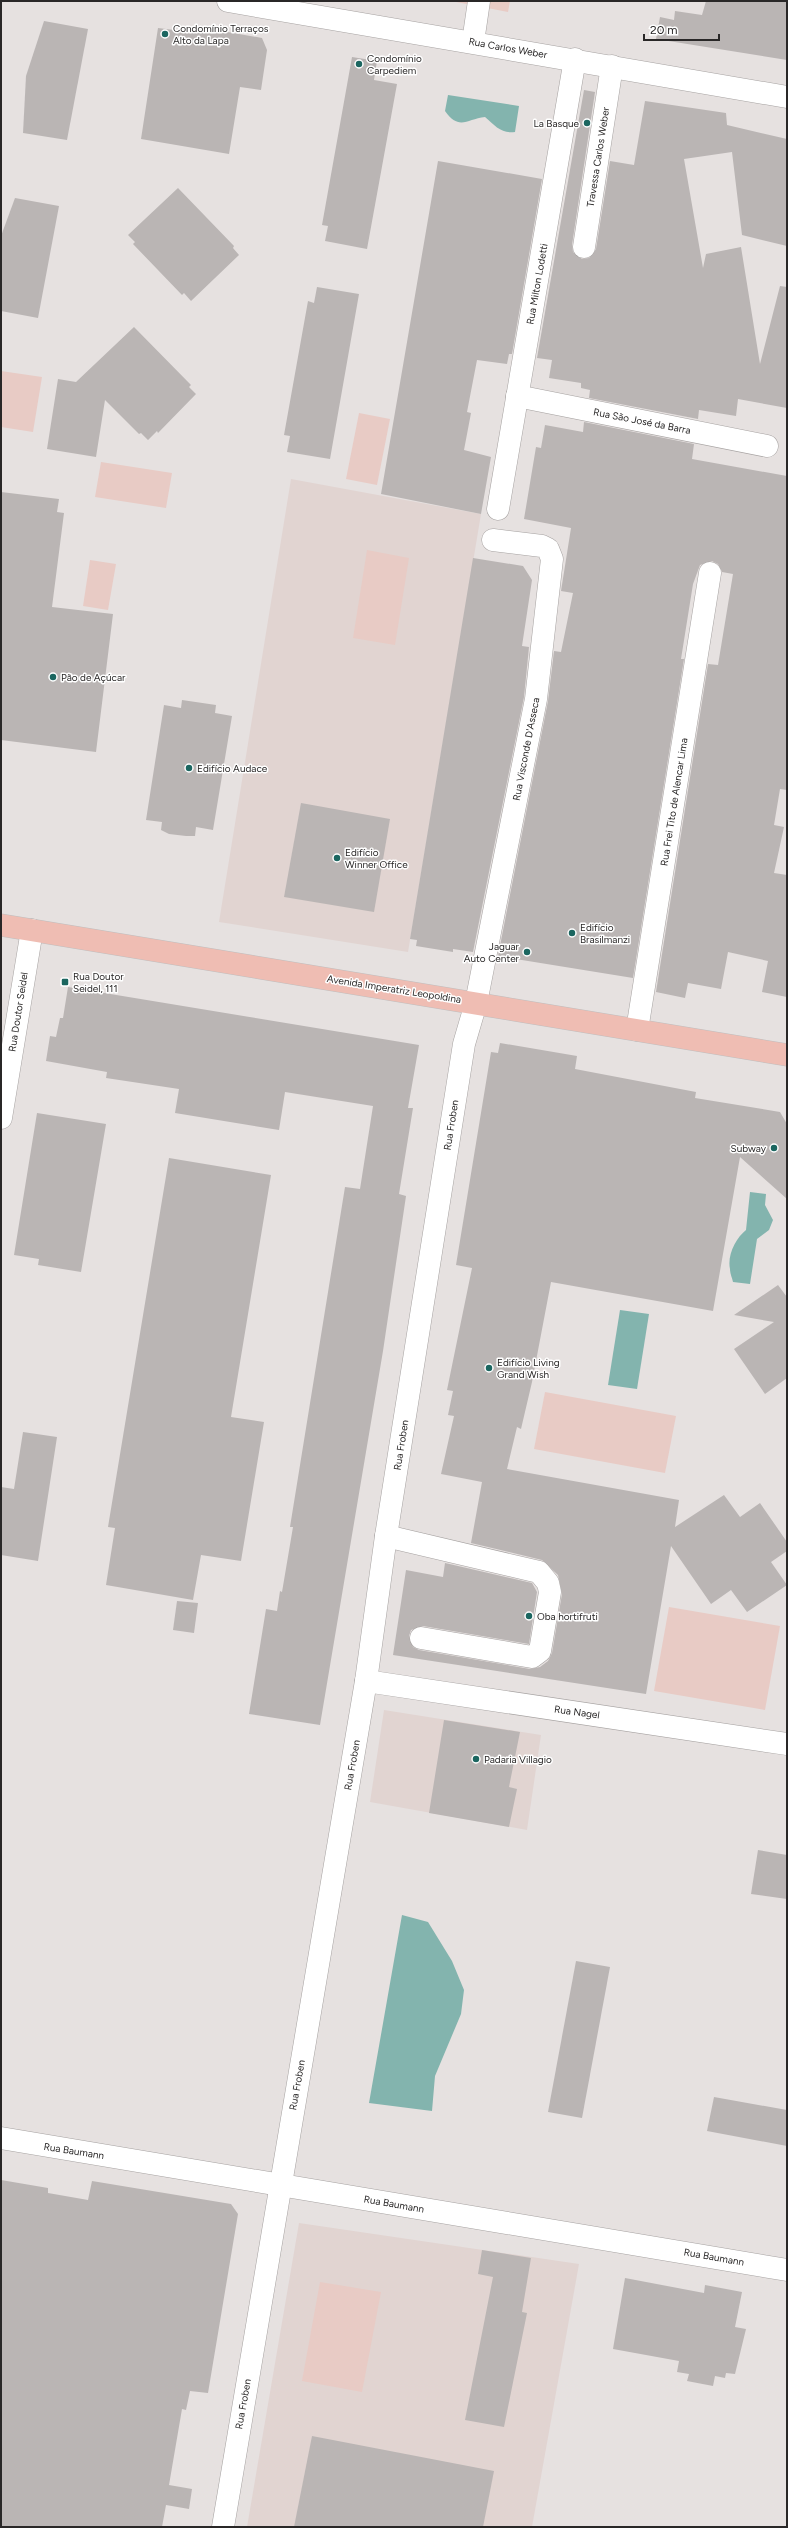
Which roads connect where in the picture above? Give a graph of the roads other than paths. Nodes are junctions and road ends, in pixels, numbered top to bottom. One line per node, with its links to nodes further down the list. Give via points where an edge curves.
1 (228, 1): 3 (street, Rua Carlos Weber)
2 (480, 1): 3 (street)
3 (473, 42): 4 (street, Rua Carlos Weber)
4 (575, 59): 5 (street, Rua Carlos Weber); 8 (street, Rua Milton Lodetti)
5 (612, 66): 6 (street, Rua Carlos Weber); 7 (street, Travessa Carlos Weber)
6 (787, 96)
7 (584, 248)
8 (517, 396): 9 (street, Rua São José da Barra); 10 (street, Rua Milton Lodetti)
9 (767, 446)
10 (498, 508)
11 (493, 540): 15 (street, Rua Visconde D'Asseca, via 542,546 548,549 552,558 536,699)
12 (710, 573): 16 (street, Rua Frei Tito de Alencar Lima)
13 (1, 924): 14 (main road, Avenida Imperatriz Leopoldina)
14 (32, 930): 15 (main road, Avenida Imperatriz Leopoldina); 18 (street, Rua Doutor Seidel)
15 (476, 1003): 16 (main road, Avenida Imperatriz Leopoldina); 19 (street, Rua Froben, via 464,1044)
16 (637, 1030): 17 (main road, Avenida Imperatriz Leopoldina)
17 (787, 1055)
18 (1, 1118)
19 (386, 1536): 20 (street, via 539,1572 548,1584 550,1592 540,1651 532,1657); 21 (street, Rua Froben)
20 (421, 1638)
21 (366, 1681): 22 (street, Rua Nagel); 24 (street, Rua Froben)
22 (787, 1744)
23 (1, 2138): 24 (street, Rua Baumann)
24 (280, 2185): 25 (street, Rua Baumann); 26 (street, Rua Froben)
25 (787, 2270)
26 (223, 2527)

